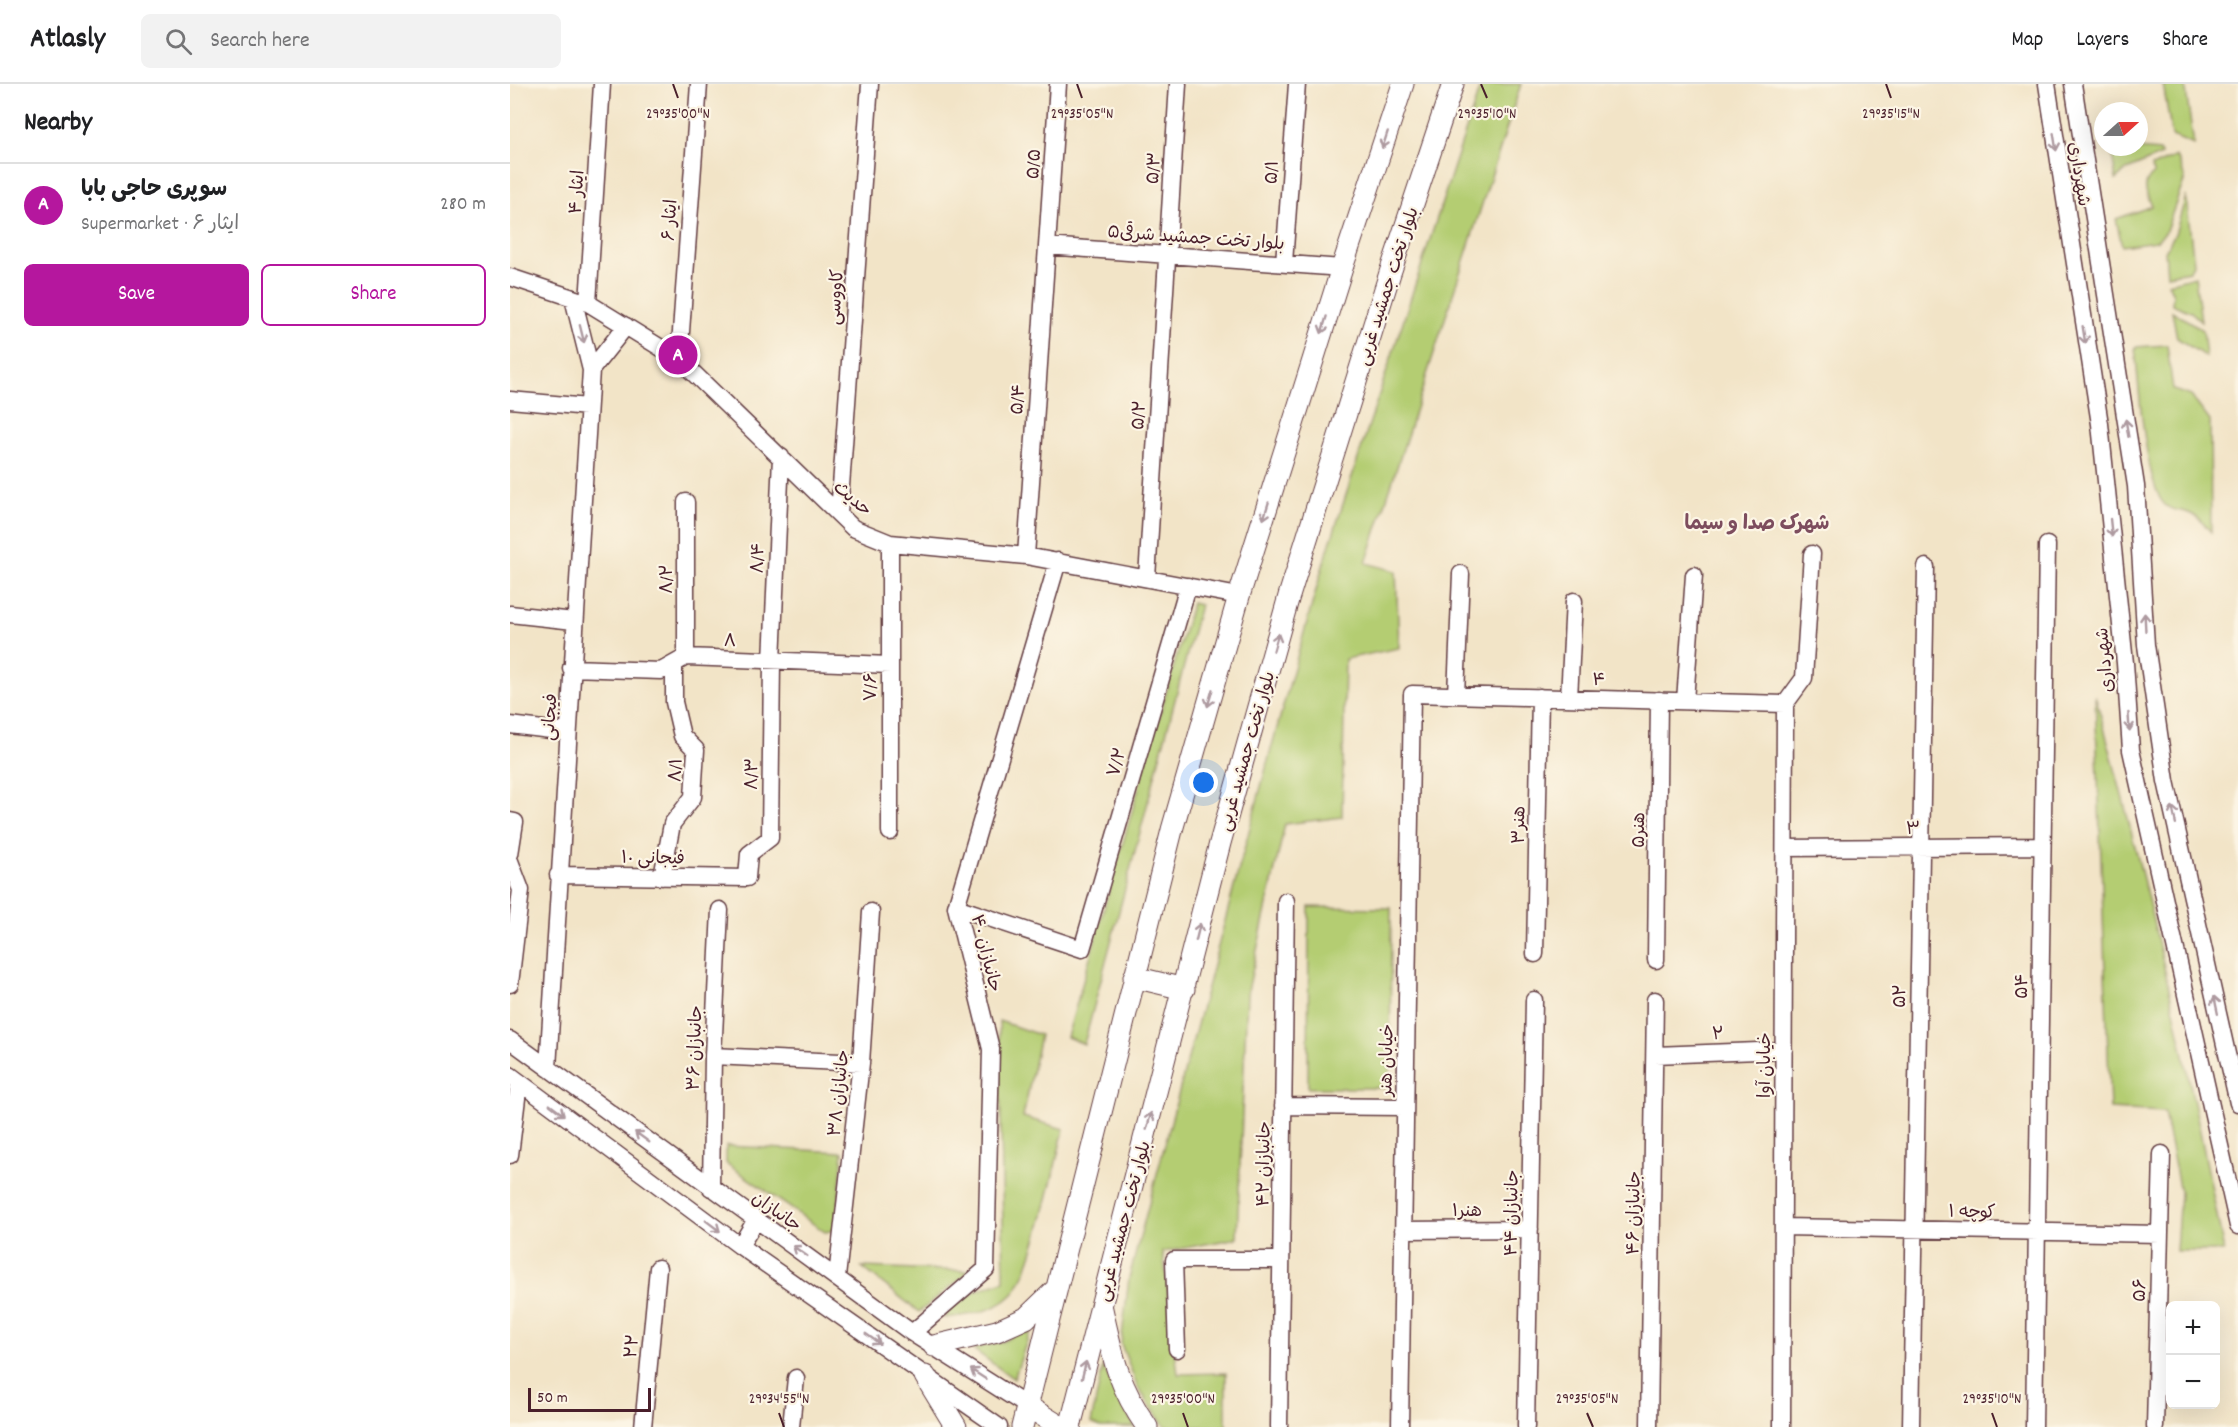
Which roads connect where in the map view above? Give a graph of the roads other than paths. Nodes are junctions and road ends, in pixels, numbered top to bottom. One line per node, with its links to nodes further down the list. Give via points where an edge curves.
1 (602, 84): 16 (street, ایثار ۴)
2 (699, 84): 18 (street, ایثار ۶)
3 (870, 84): 24 (street, کاووسی)
4 (1058, 84): 11 (street, ۵/۵)
5 (1178, 84): 12 (street, ۵/۳)
6 (1297, 84): 13 (street, ۵/۱)
7 (1403, 84): 14 (main road, one-way to 14)
8 (1453, 84): 70 (main road, بلوار تخت جمشید غربی, one-way to 8, via 1289,596)
9 (2047, 84): 87 (street, شهرداری, one-way to 87, via 2100,424 2131,750)
10 (2073, 84): 80 (street, شهرداری, one-way to 10, via 2166,781 2146,645 2136,486)
11 (1047, 246): 12 (street, بلوار تخت جمشید شرقی۵); 28 (street, ۵/۴)
12 (1168, 255): 13 (street, بلوار تخت جمشید شرقی۵); 33 (street, ۵/۲)
13 (1284, 263): 14 (street, بلوار تخت جمشید شرقی۵)
14 (1342, 268): 35 (main road, one-way to 35)
15 (510, 277): 16 (street, حدیث)
16 (580, 300): 17 (street, حدیث); 19 (street, ایثار ۴, one-way to 19)
17 (626, 326): 18 (street, حدیث); 19 (street)
18 (679, 359): 22 (street, حدیث)
19 (591, 370): 21 (street, فیجانی)
20 (510, 400): 21 (street)
21 (588, 407): 38 (street, فیجانی)
22 (781, 457): 24 (street, حدیث); 40 (street, ۸/۴)
23 (686, 501): 39 (street, ۸/۲)
24 (839, 514): 25 (street, حدیث, via 853,528)
25 (890, 543): 28 (street, حدیث); 41 (street, ۷/۶)
26 (2047, 545): 54 (street, ۵۴)
27 (1812, 554): 49 (street, via 1804,678)
28 (1026, 556): 29 (street, حدیث)
29 (1058, 561): 33 (street, حدیث); 63 (street, ۴۰ جانبازان)
30 (1926, 567): 55 (street, ۵۲)
31 (1461, 574): 44 (street)
32 (1694, 575): 48 (street)
33 (1147, 579): 34 (street, حدیث)
34 (1188, 586): 35 (street, حدیث); 63 (street, ۷/۲, via 1082,949)
35 (1239, 596): 68 (main road, one-way to 68)
36 (1574, 601): 46 (street)
37 (510, 614): 38 (street)
38 (574, 621): 42 (street, فیجانی)
39 (680, 661): 40 (street, ۸); 42 (street, ۸, via 661,671); 60 (street, ۸/۱, via 674,702 682,736 696,750 693,797 672,824)
40 (772, 661): 41 (street, ۸); 61 (street, ۸/۳, via 770,838 749,854)
41 (890, 665): 53 (street, ۷/۶)
42 (571, 668): 51 (street, فیجانی)
43 (1412, 694): 44 (street, ۴); 82 (street, خیابان هنر)
44 (1456, 695): 45 (street, ۴)
45 (1540, 697): 46 (street, ۴); 66 (street, هنر۳)
46 (1569, 698): 47 (street, ۴)
47 (1659, 700): 48 (street, ۴); 67 (street, هنر۵)
48 (1685, 701): 49 (street, ۴)
49 (1785, 704): 56 (street, خیابان آوا)
50 (510, 725): 51 (street)
51 (567, 732): 59 (street, فیجانی)
52 (510, 821): 57 (street, via 515,822)
53 (890, 832)
54 (2042, 846): 55 (street, ۳); 92 (street, ۵۴)
55 (1921, 847): 56 (street, ۳); 91 (street, ۵۲)
56 (1785, 849): 74 (street, خیابان آوا)
57 (510, 854)
58 (510, 861): 69 (street, via 521,890)
59 (558, 875): 60 (street, فیجانی ۱۰); 78 (street, فیجانی)
60 (662, 877): 61 (street, فیجانی ۱۰)
61 (747, 878)
62 (1286, 902): 81 (street, ۴۲ جانبازان)
63 (956, 908): 100 (street, ۴۰ جانبازان, via 991,1049 987,1269)
64 (720, 910): 76 (street, ۳۶ جانبازان)
65 (871, 912): 77 (street, ۳۸ جانبازان)
66 (1535, 954)
67 (1656, 960)
68 (1134, 977): 70 (main road); 98 (main road)
69 (510, 984)
70 (1184, 988): 99 (main road, بلوار تخت جمشید غربی, one-way to 70)
71 (1534, 1000): 89 (street, ۴۴ جانبازان)
72 (1655, 1000): 75 (street, ۴۶ جانبازان)
73 (510, 1040): 78 (street, جانبازان)
74 (1784, 1050): 75 (street, ۲); 88 (street, خیابان آوا)
75 (1654, 1055): 117 (street, ۴۶ جانبازان)
76 (712, 1056): 77 (street); 85 (street, ۳۶ جانبازان)
77 (861, 1063): 97 (street, ۳۸ جانبازان)
78 (548, 1068): 85 (street, جانبازان, one-way to 78)
79 (514, 1078): 84 (street); 94 (street, one-way to 94)
80 (2238, 1103)
81 (1283, 1106): 82 (street); 95 (street, ۴۲ جانبازان)
82 (1405, 1107): 90 (street, خیابان هنر)
83 (2162, 1154): 93 (street, ۵۶)
84 (510, 1155)
85 (711, 1188): 86 (street, جانبازان)
86 (756, 1220): 94 (street); 97 (street, جانبازان, one-way to 86)
87 (2238, 1226)
88 (1783, 1227): 91 (street, کوچه ۱); 118 (street, خیابان آوا)
89 (1530, 1229): 90 (street, هنر۱); 116 (street, ۴۴ جانبازان)
90 (1403, 1230): 115 (street, خیابان هنر)
91 (1914, 1230): 92 (street, کوچه ۱); 119 (street, ۵۲)
92 (2036, 1232): 93 (street, کوچه ۱); 120 (street, ۵۴)
93 (2160, 1234): 121 (street, ۵۶)
94 (740, 1246): 103 (street, one-way to 103)
95 (1281, 1260): 102 (street, via 1174,1260); 114 (street, ۴۲ جانبازان)
96 (658, 1268): 106 (street, ۲۲)
97 (837, 1277): 100 (street, جانبازان)
98 (1054, 1290): 101 (main road, via 1026,1318 997,1331); 105 (main road)
99 (1101, 1304): 112 (main road, بلوار تخت جمشید غربی, one-way to 99); 113 (main road, via 1115,1371)
100 (912, 1333): 101 (street, جانبازان)
101 (934, 1346): 105 (street, جانبازان, one-way to 101)
102 (1177, 1348)
103 (925, 1376): 108 (main road); 109 (street)
104 (796, 1378): 107 (street)
105 (1027, 1406): 110 (main road); 111 (main road)
106 (643, 1427)
107 (791, 1427)
108 (956, 1427)
109 (999, 1427)
110 (1022, 1427)
111 (1061, 1427)
112 (1070, 1427)
113 (1148, 1427)
114 (1279, 1427)
115 (1400, 1427)
116 (1527, 1427)
117 (1649, 1427)
118 (1782, 1427)
119 (1911, 1427)
120 (2034, 1427)
121 (2155, 1427)

